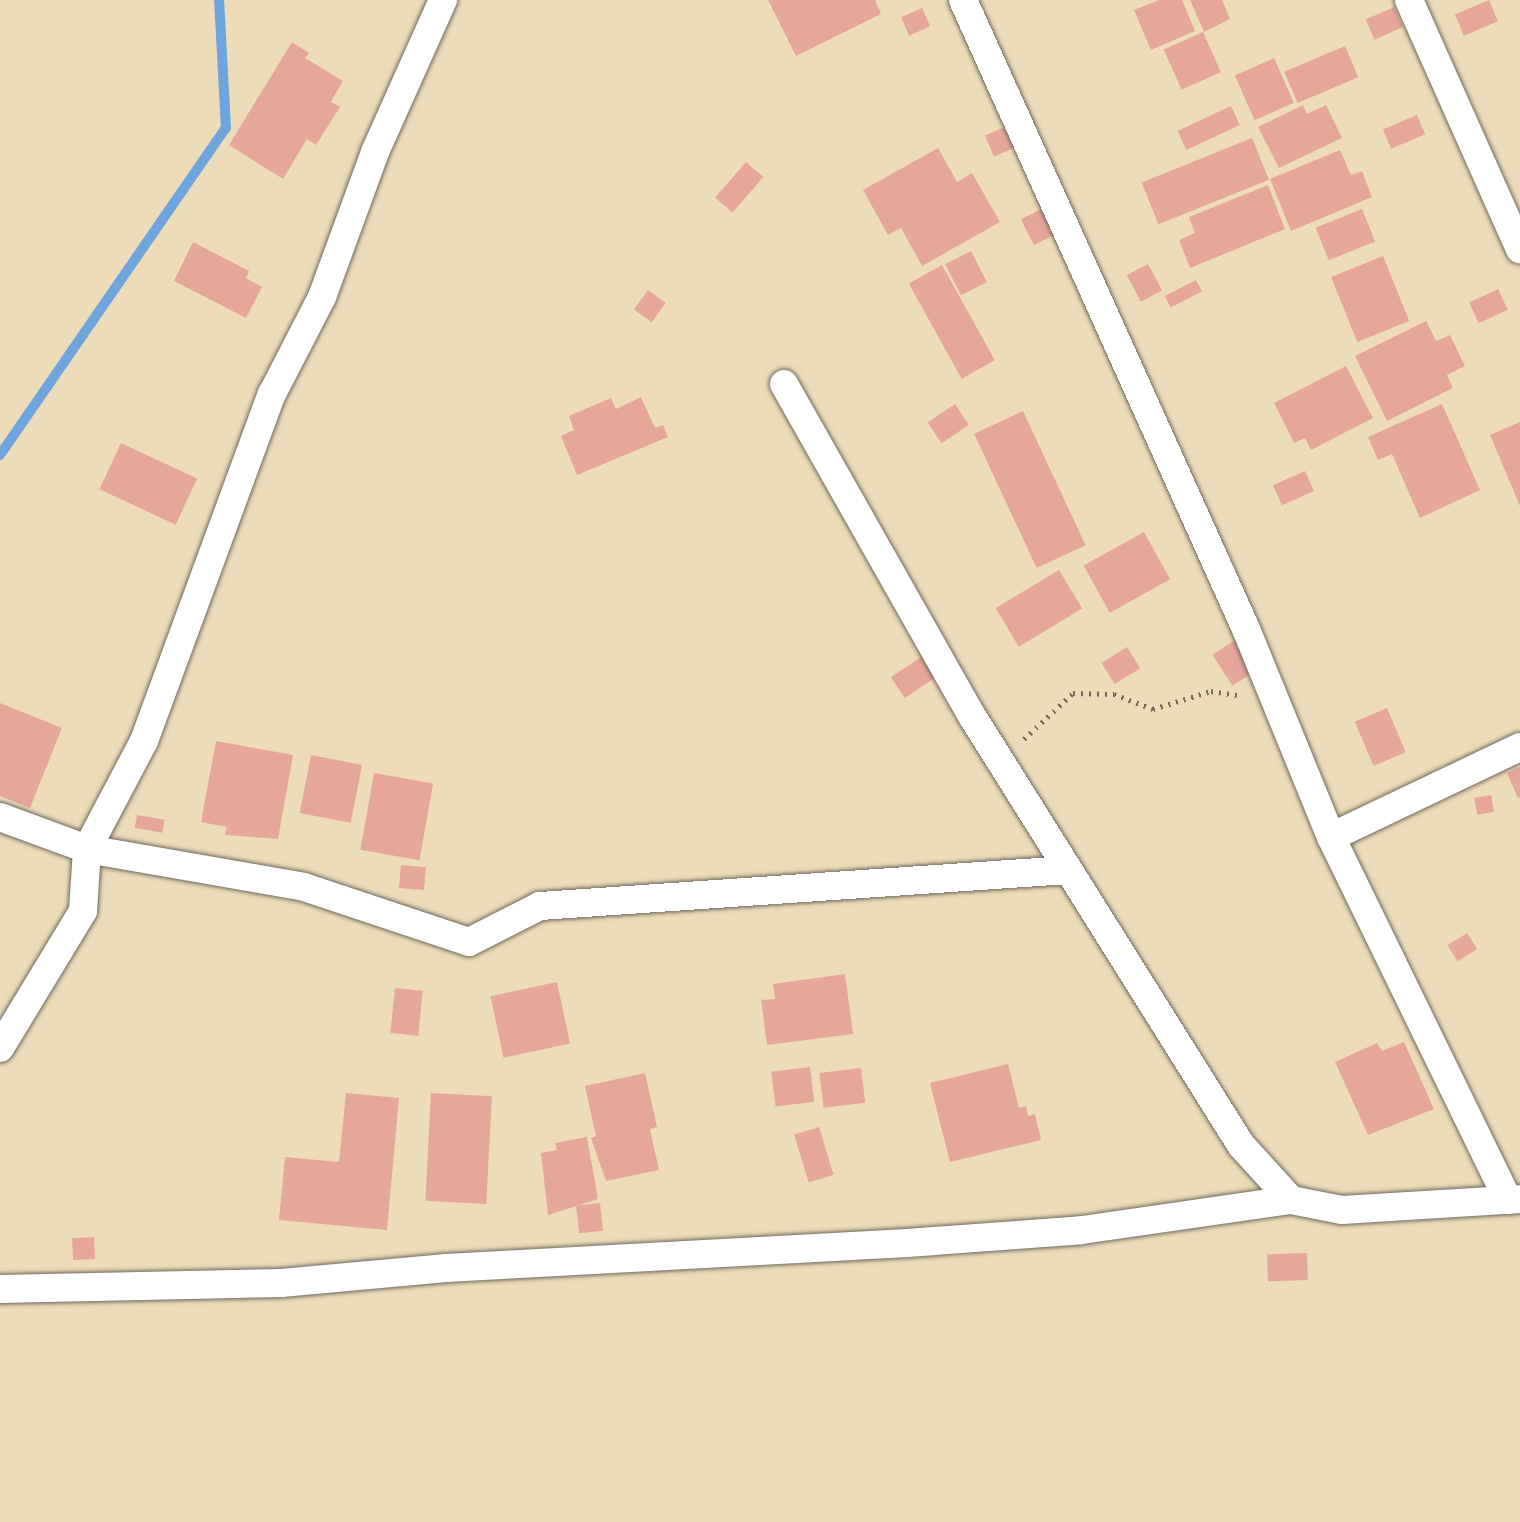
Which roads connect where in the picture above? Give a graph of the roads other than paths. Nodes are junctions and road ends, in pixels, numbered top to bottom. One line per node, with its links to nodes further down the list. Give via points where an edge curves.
1 (443, 0): 9 (street, via 375,152 322,297 272,394 144,741)
2 (963, 0): 8 (street, via 1275,699)
3 (1409, 0): 4 (street)
4 (1520, 249)
5 (784, 384): 10 (street)
6 (1520, 747): 8 (street)
7 (0, 817): 9 (street)
8 (1331, 837): 13 (street)
9 (87, 849): 10 (street, via 304,887 469,942 540,906); 11 (street, via 83,911)
10 (1068, 870): 12 (street, via 1241,1145)
11 (0, 1048)
12 (1291, 1200): 13 (street, via 1342,1210); 14 (street, via 1082,1230 907,1243 446,1268 281,1283)
13 (1514, 1200)
14 (0, 1289)

